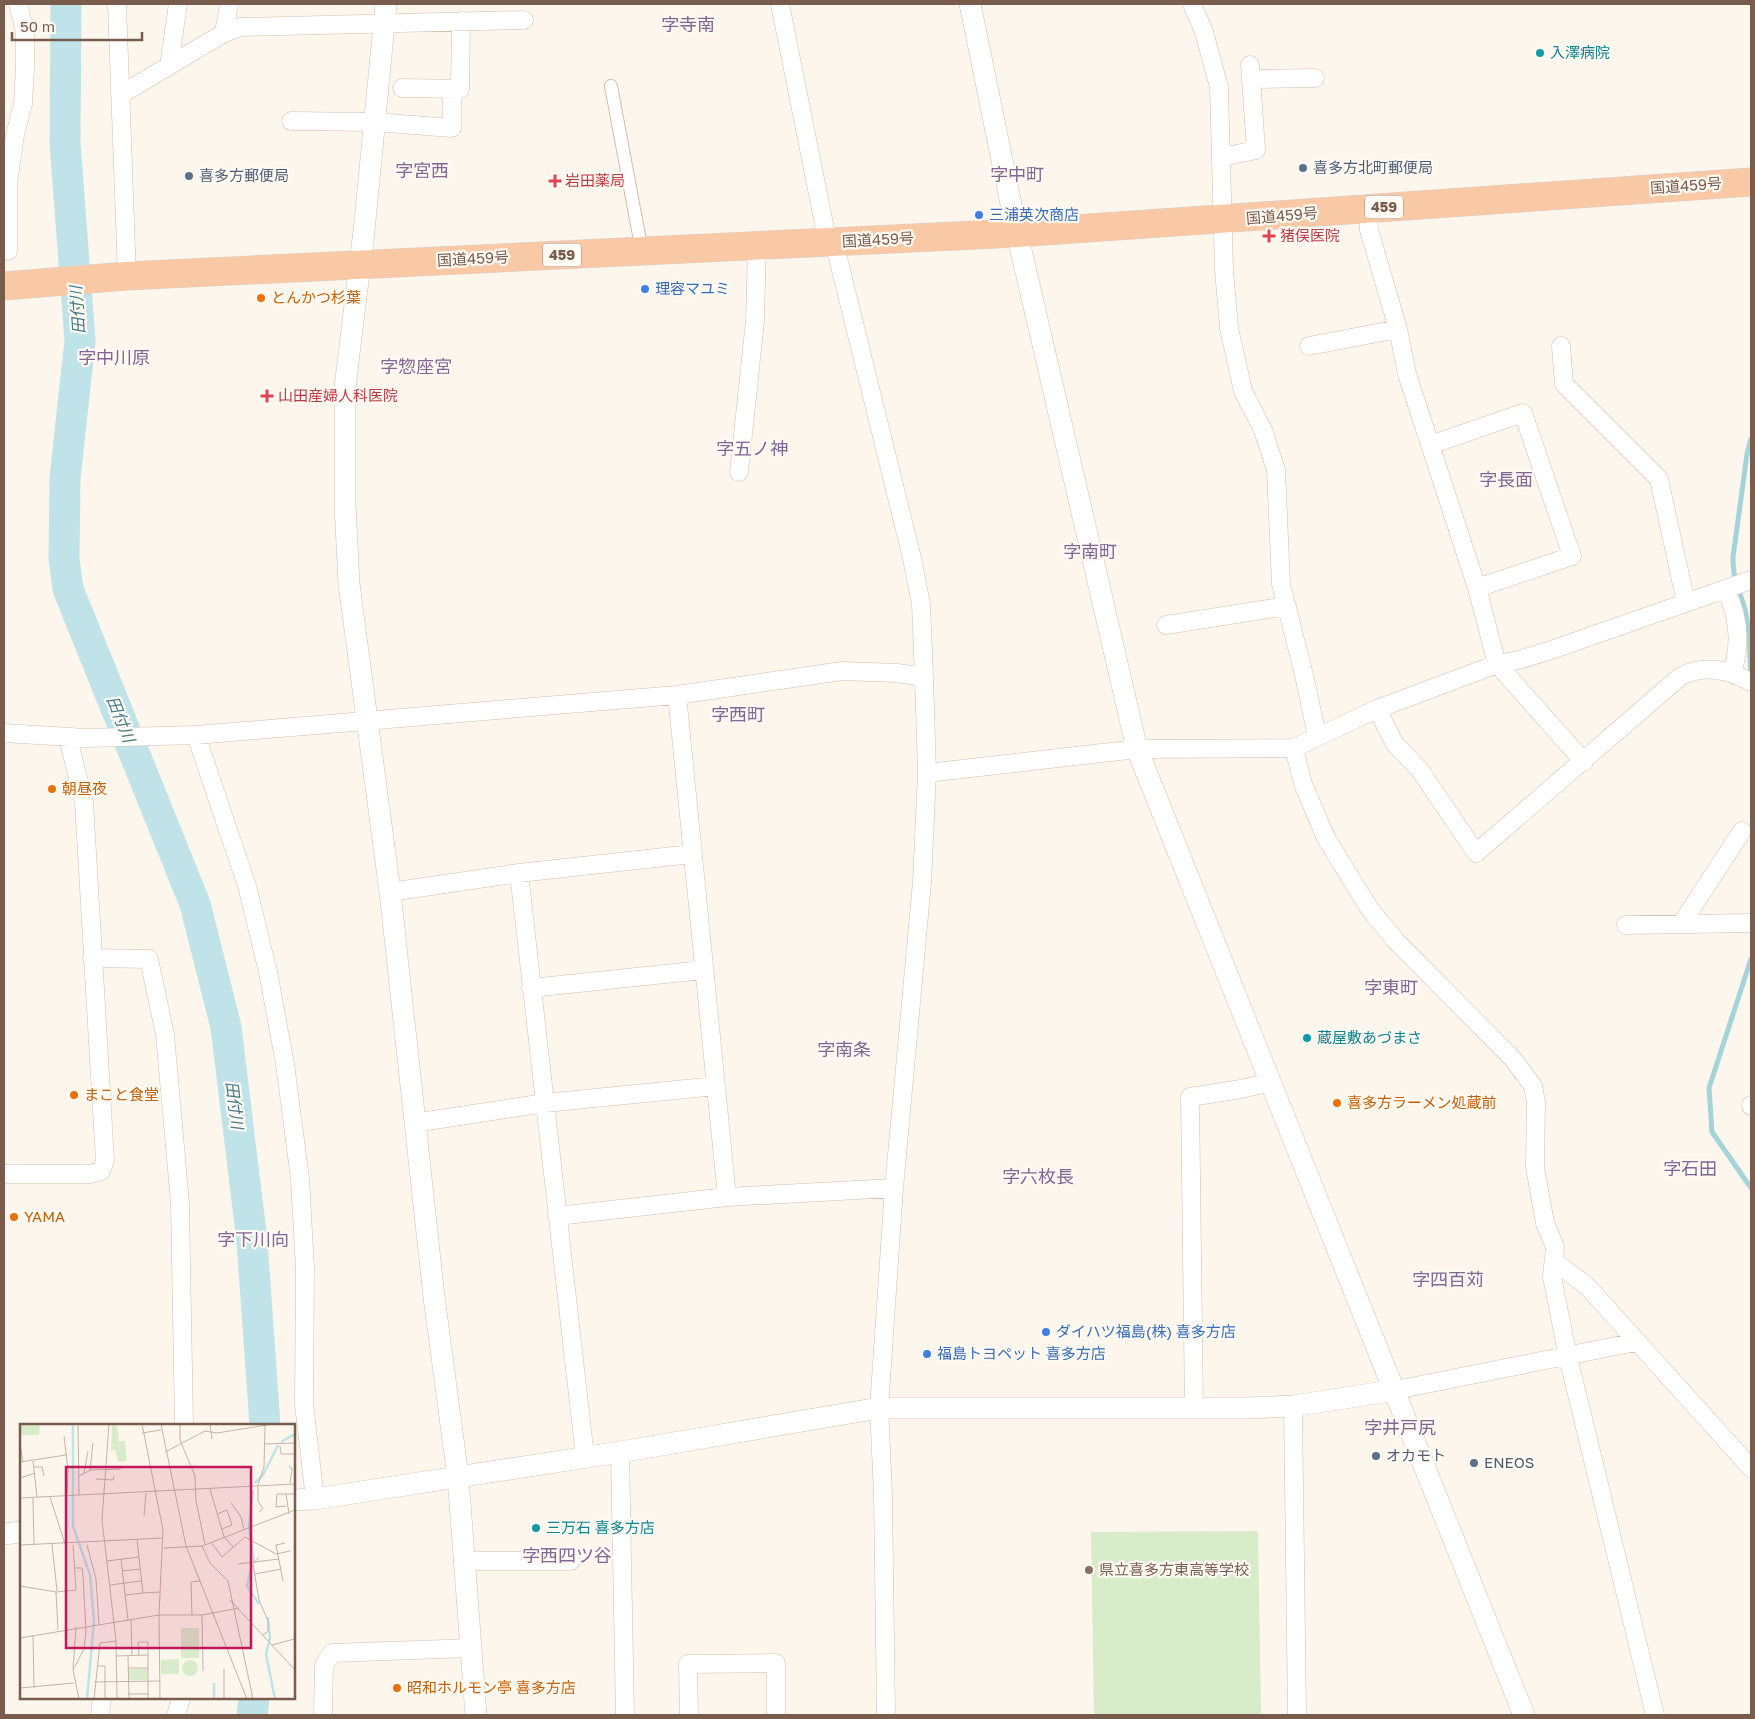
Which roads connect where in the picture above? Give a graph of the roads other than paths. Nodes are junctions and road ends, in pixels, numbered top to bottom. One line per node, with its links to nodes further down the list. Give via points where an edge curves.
1 (18, 4): 28 (street, via 25,32 25,68 23,104 8,183)
2 (117, 4): 17 (street)
3 (178, 4): 12 (street)
4 (229, 4): 11 (street)
5 (780, 4): 25 (street, via 826,234)
6 (970, 4): 24 (street)
7 (1192, 4): 20 (street, via 1204,32 1219,87)
8 (385, 13): 10 (street); 11 (street, via 240,27); 19 (street)
9 (524, 20): 10 (street)
10 (461, 21): 16 (street, via 460,89)
11 (224, 33): 12 (street)
12 (169, 66): 17 (street)
13 (1315, 78): 20 (street, via 1251,72 1256,150)
14 (610, 86): 26 (street)
15 (402, 88): 16 (street)
16 (452, 89): 19 (street, via 452,128)
17 (120, 95): 30 (street)
18 (291, 121): 19 (street)
19 (375, 122): 29 (street)
20 (1222, 156): 23 (street)
21 (1751, 182): 22 (highway, 国道459号 / 459)
22 (1367, 209): 23 (highway, 国道459号 / 459); 32 (street, via 1369,230)
23 (1224, 220): 24 (highway, 国道459号 / 459); 40 (street, via 1229,328 1243,391 1264,430 1276,470 1281,584)
24 (1017, 233): 25 (highway, 国道459号 / 459); 53 (street)
25 (834, 242): 27 (highway, 国道459号 / 459); 44 (street, via 912,558 921,604)
26 (641, 246)
27 (757, 246): 29 (highway, 国道459号 / 459); 36 (street, via 755,321)
28 (8, 251)
29 (360, 264): 30 (highway, 国道459号 / 459); 48 (street, via 345,388 345,504 349,584)
30 (117, 278): 31 (highway, 国道459号 / 459)
31 (11, 286)
32 (1398, 329): 33 (street); 35 (street, via 1407,374)
33 (1309, 346)
34 (1561, 346): 39 (street, via 1564,384 1570,393 1660,479)
35 (1430, 445): 38 (street); 38 (street, via 1523,413 1572,556)
36 (739, 472)
37 (1739, 585): 39 (street); 43 (street, via 1731,599 1739,629)
38 (1476, 588): 42 (street)
39 (1686, 603): 42 (street, via 1554,649)
40 (1287, 606): 41 (street); 51 (street)
41 (1166, 625)
42 (1497, 664): 47 (street); 55 (street)
43 (1732, 673): 45 (street); 55 (street, via 1698,670 1681,676)
44 (924, 677): 46 (street, via 842,671); 56 (street)
45 (1751, 682)
46 (677, 695): 48 (street); 58 (street)
47 (1378, 709): 51 (street); 55 (street, via 1395,744 1419,769 1476,853)
48 (367, 720): 50 (street); 60 (street)
49 (4, 733): 52 (street)
50 (196, 735): 52 (street); 87 (street, via 247,886 268,972 285,1064 300,1179 305,1268)
51 (1317, 736): 54 (street)
52 (77, 738): 64 (street, via 84,802)
53 (1137, 748): 54 (street); 56 (street); 67 (street)
54 (1294, 748): 75 (street, via 1304,784 1326,838 1369,908 1395,940 1513,1059 1533,1086 1536,1102 1535,1167 1545,1223 1555,1247)
55 (1584, 762)
56 (926, 773): 72 (street, via 922,882)
57 (1742, 831): 62 (street)
58 (692, 854): 59 (street); 65 (street)
59 (519, 873): 60 (street); 66 (street)
60 (390, 892): 70 (street)
61 (1751, 922): 62 (street)
62 (1682, 923): 63 (street)
63 (1626, 925)
64 (92, 958): 71 (street, via 105,1161 100,1171 90,1174); 82 (street, via 149,959 165,1035 180,1203)
65 (703, 970): 66 (street); 68 (street)
66 (531, 988): 69 (street)
67 (1271, 1082): 78 (street); 81 (street, via 1190,1097)
68 (716, 1086): 69 (street); 73 (street)
69 (545, 1103): 70 (street); 74 (street)
70 (414, 1123): 86 (street)
71 (4, 1174)
72 (894, 1188): 73 (street); 80 (street)
73 (727, 1197): 74 (street)
74 (556, 1216): 84 (street)
75 (1555, 1262): 76 (street, via 1587,1286); 77 (street, via 1552,1277)
76 (1636, 1342): 77 (street); 85 (street)
77 (1568, 1357): 78 (street); 105 (street)
78 (1396, 1390): 79 (street); 104 (street)
79 (1293, 1406): 81 (street); 103 (street)
80 (879, 1408): 81 (street); 83 (street); 102 (street)
81 (1194, 1408)
82 (184, 1424)
83 (620, 1452): 84 (street); 99 (street)
84 (585, 1457): 86 (street)
85 (1751, 1468)
86 (458, 1477): 87 (street); 90 (street)
87 (301, 1500)
88 (20, 1532): 89 (street)
89 (4, 1534)
90 (463, 1561): 91 (street); 92 (street)
91 (572, 1561)
92 (472, 1648): 97 (street, via 332,1653 324,1665); 98 (street)
93 (102, 1699): 95 (street)
94 (181, 1699): 96 (street)
95 (100, 1715)
96 (176, 1715)
97 (323, 1715)
98 (476, 1715)
99 (625, 1715)
100 (689, 1715): 101 (street, via 688,1664 776,1663)
101 (776, 1715)
102 (886, 1715)
103 (1297, 1715)
104 (1524, 1715)
105 (1655, 1715)

